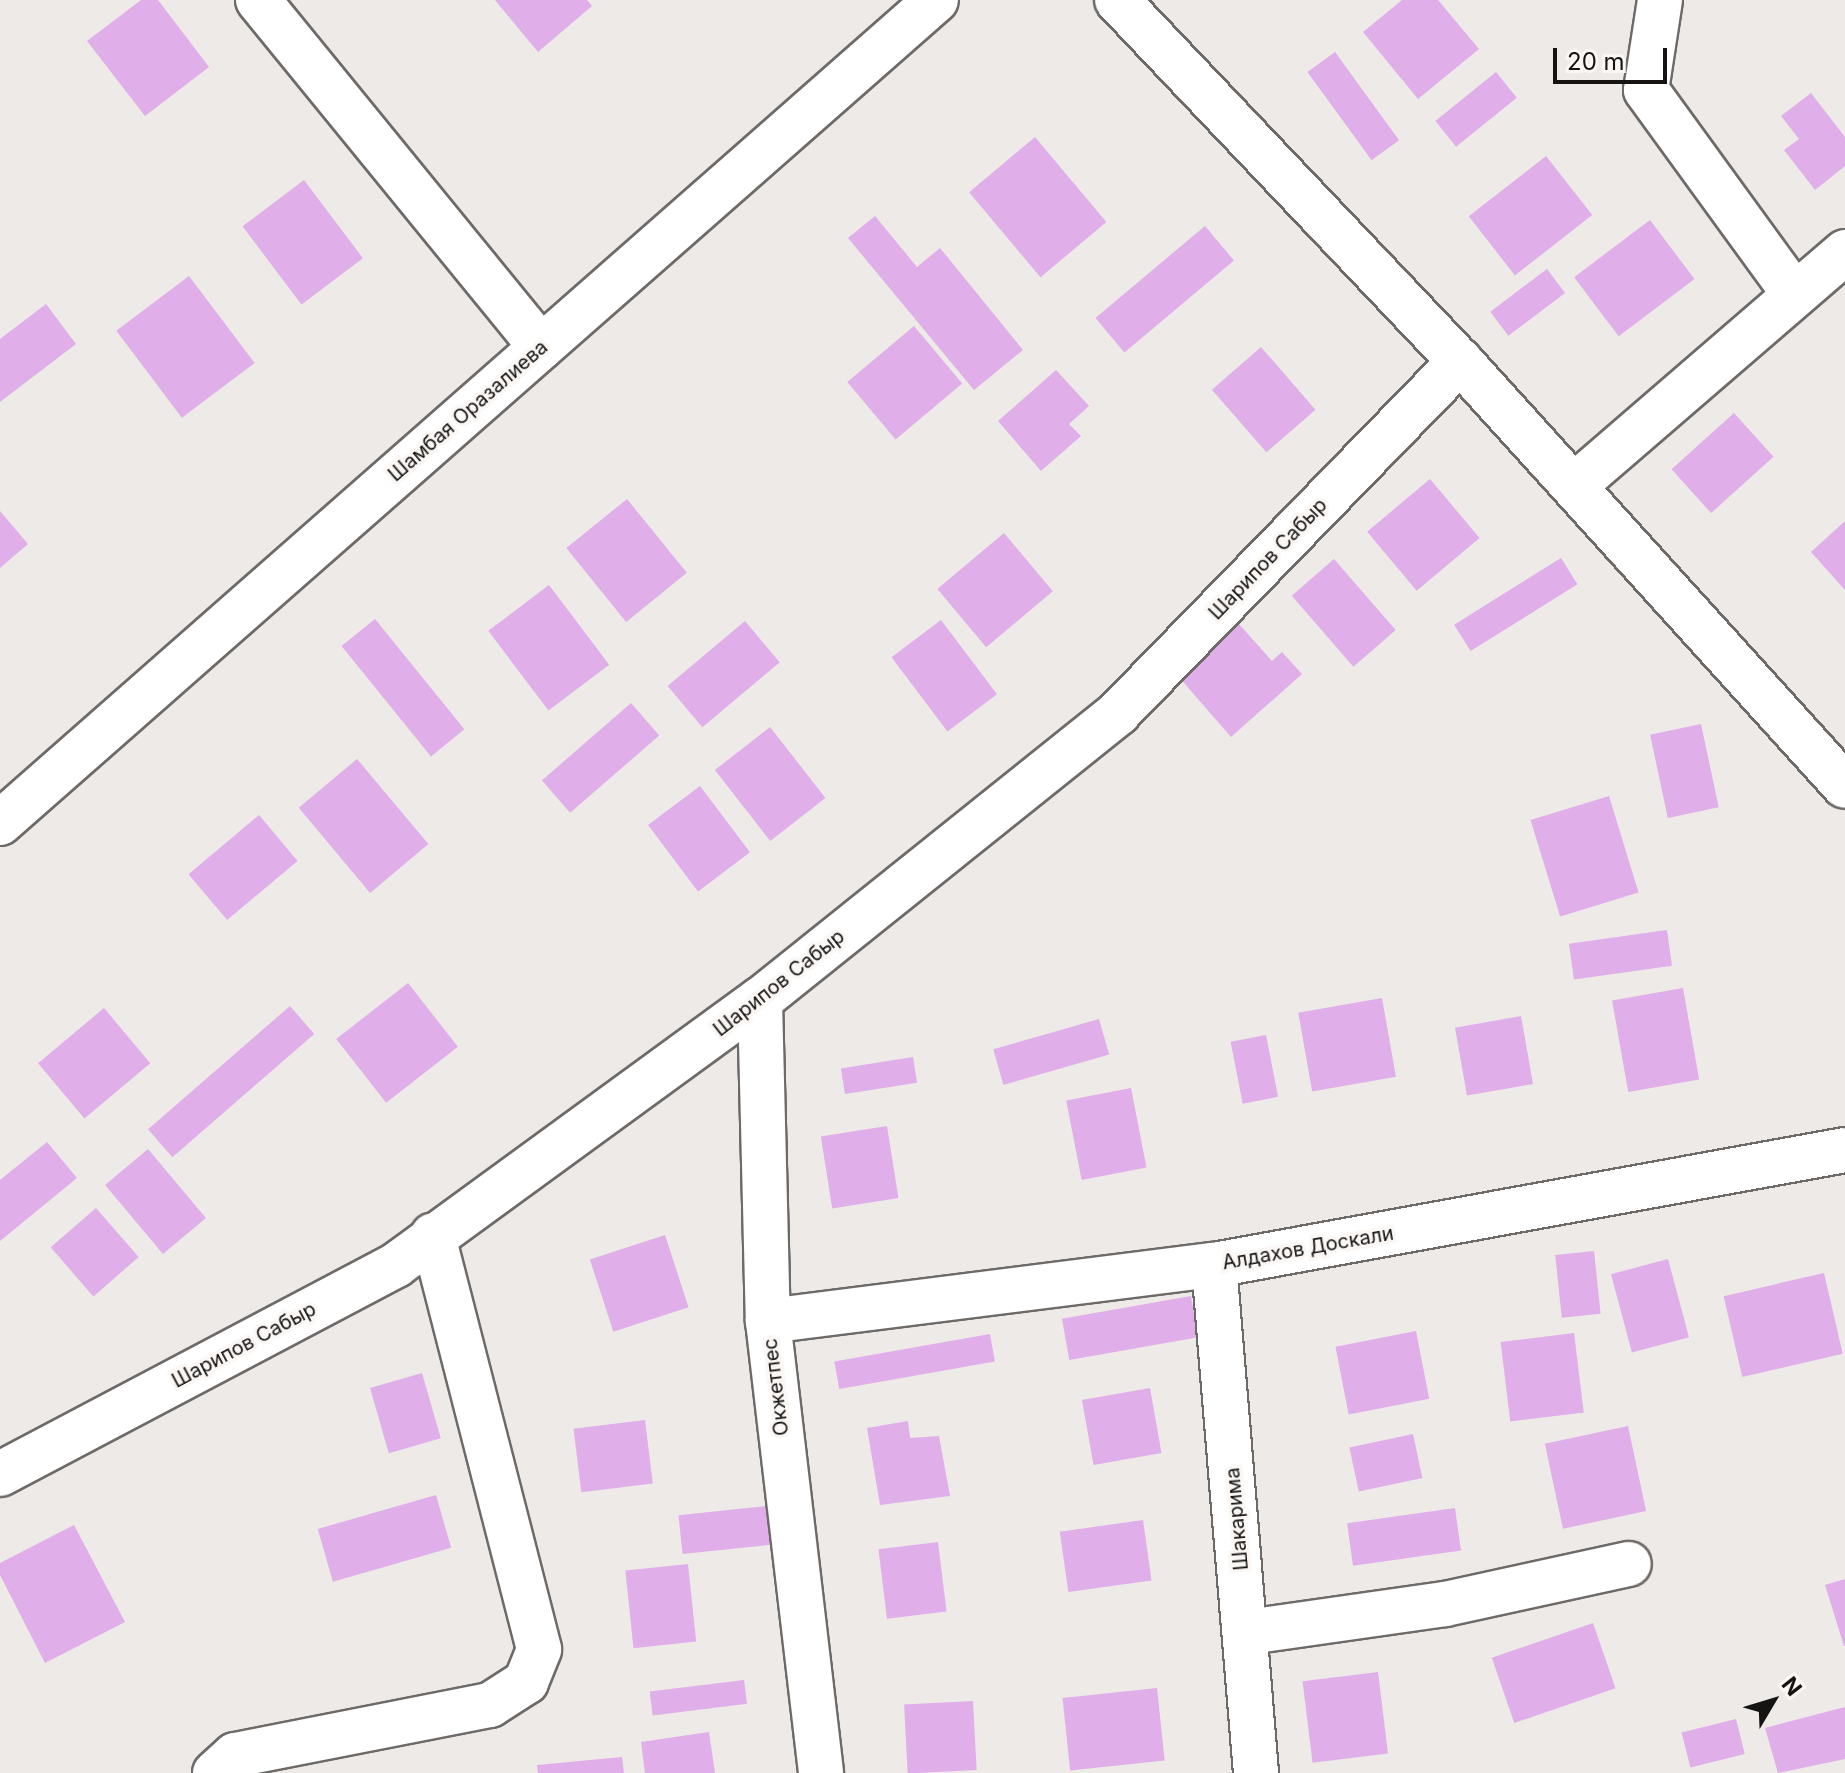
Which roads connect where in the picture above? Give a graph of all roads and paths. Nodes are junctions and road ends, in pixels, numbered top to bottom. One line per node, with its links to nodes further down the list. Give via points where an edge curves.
1 (258, 0): 7 (street)
2 (936, 0): 7 (street, Шамбая Оразалиева)
3 (1117, 0): 8 (street)
4 (1660, 0): 6 (street, via 1646,90)
5 (1845, 252): 6 (street)
6 (1795, 295): 9 (street)
7 (541, 347): 11 (street, Шамбая Оразалиева)
8 (1460, 361): 9 (street); 12 (street, Шарипов Сабыр, via 1118,713)
9 (1574, 486): 10 (street)
10 (1841, 773)
11 (0, 823)
12 (760, 1000): 14 (street, Шарипов Сабыр); 16 (street, Окжетпес)
13 (1845, 1150): 15 (street, Алдахов Доскали)
14 (433, 1235): 17 (street, Шарипов Сабыр, via 396,1265); 20 (street, via 539,1649 526,1682 490,1705 235,1755)
15 (1214, 1265): 16 (street, Алдахов Доскали); 19 (street, Шакарима)
16 (768, 1321): 21 (street, Окжетпес)
17 (0, 1474)
18 (1629, 1564): 19 (street, via 1445,1604)
19 (1248, 1632): 22 (street, Шакарима)
20 (215, 1773)
21 (821, 1773)
22 (1256, 1773)

